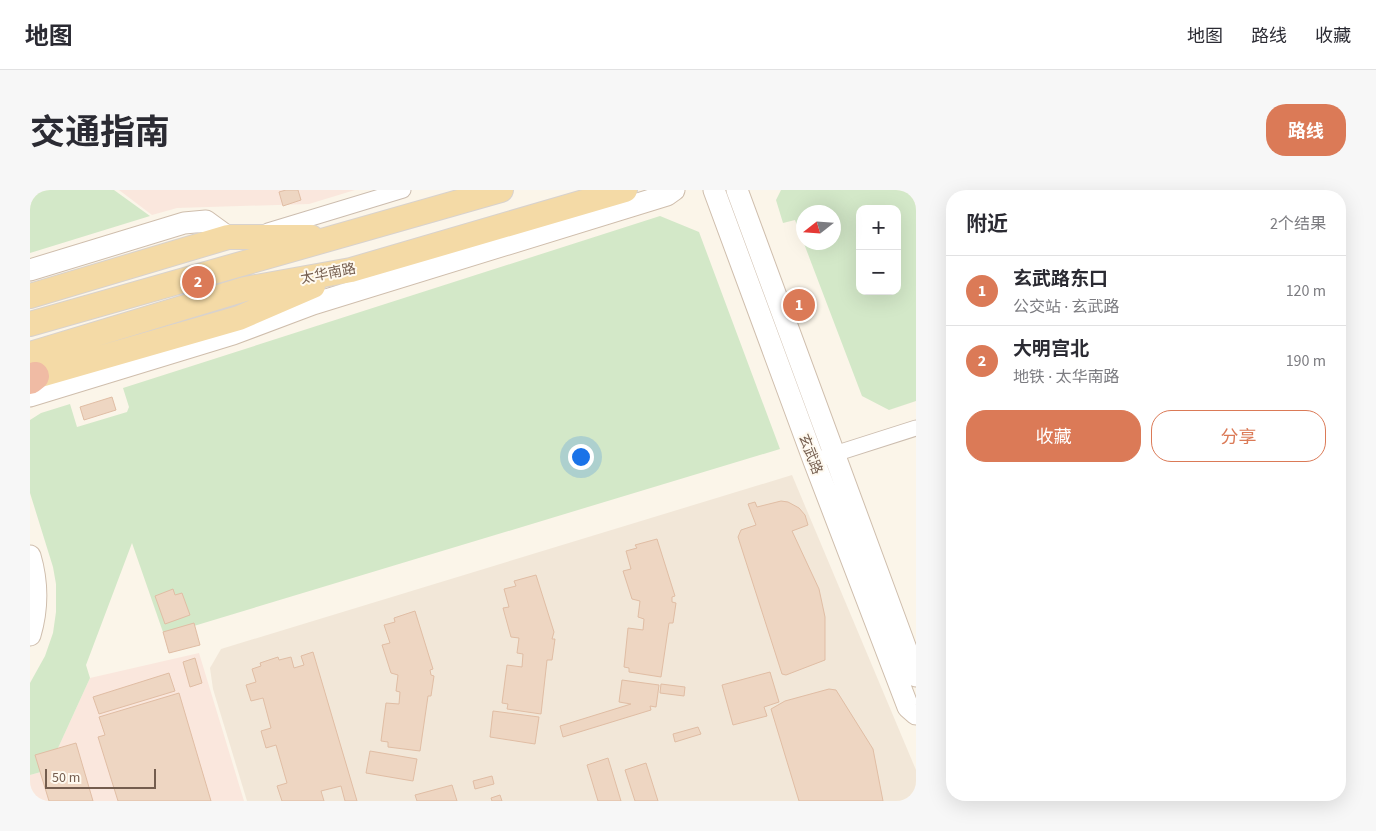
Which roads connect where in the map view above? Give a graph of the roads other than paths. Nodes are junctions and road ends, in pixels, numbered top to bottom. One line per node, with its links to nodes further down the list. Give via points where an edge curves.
1 (403, 190): 7 (street)
2 (500, 190): 8 (main road)
3 (626, 190): 12 (main road, 太华南路, via 351,270 239,318)
4 (674, 190): 12 (street, via 667,195 313,304 232,334)
5 (714, 190): 15 (street, 玄武路)
6 (736, 190): 14 (street, 玄武路)
7 (238, 237): 8 (main road); 9 (street, via 206,221 184,223); 10 (main road)
8 (340, 237): 11 (main road)
9 (30, 270)
10 (30, 296)
11 (30, 324)
12 (31, 377)
13 (916, 428): 14 (street)
14 (835, 454): 15 (street); 18 (street, 玄武路)
15 (814, 461): 19 (street, 玄武路, via 908,707)
16 (30, 556): 17 (street, via 37,592)
17 (30, 635)
18 (916, 676)
19 (916, 714)

